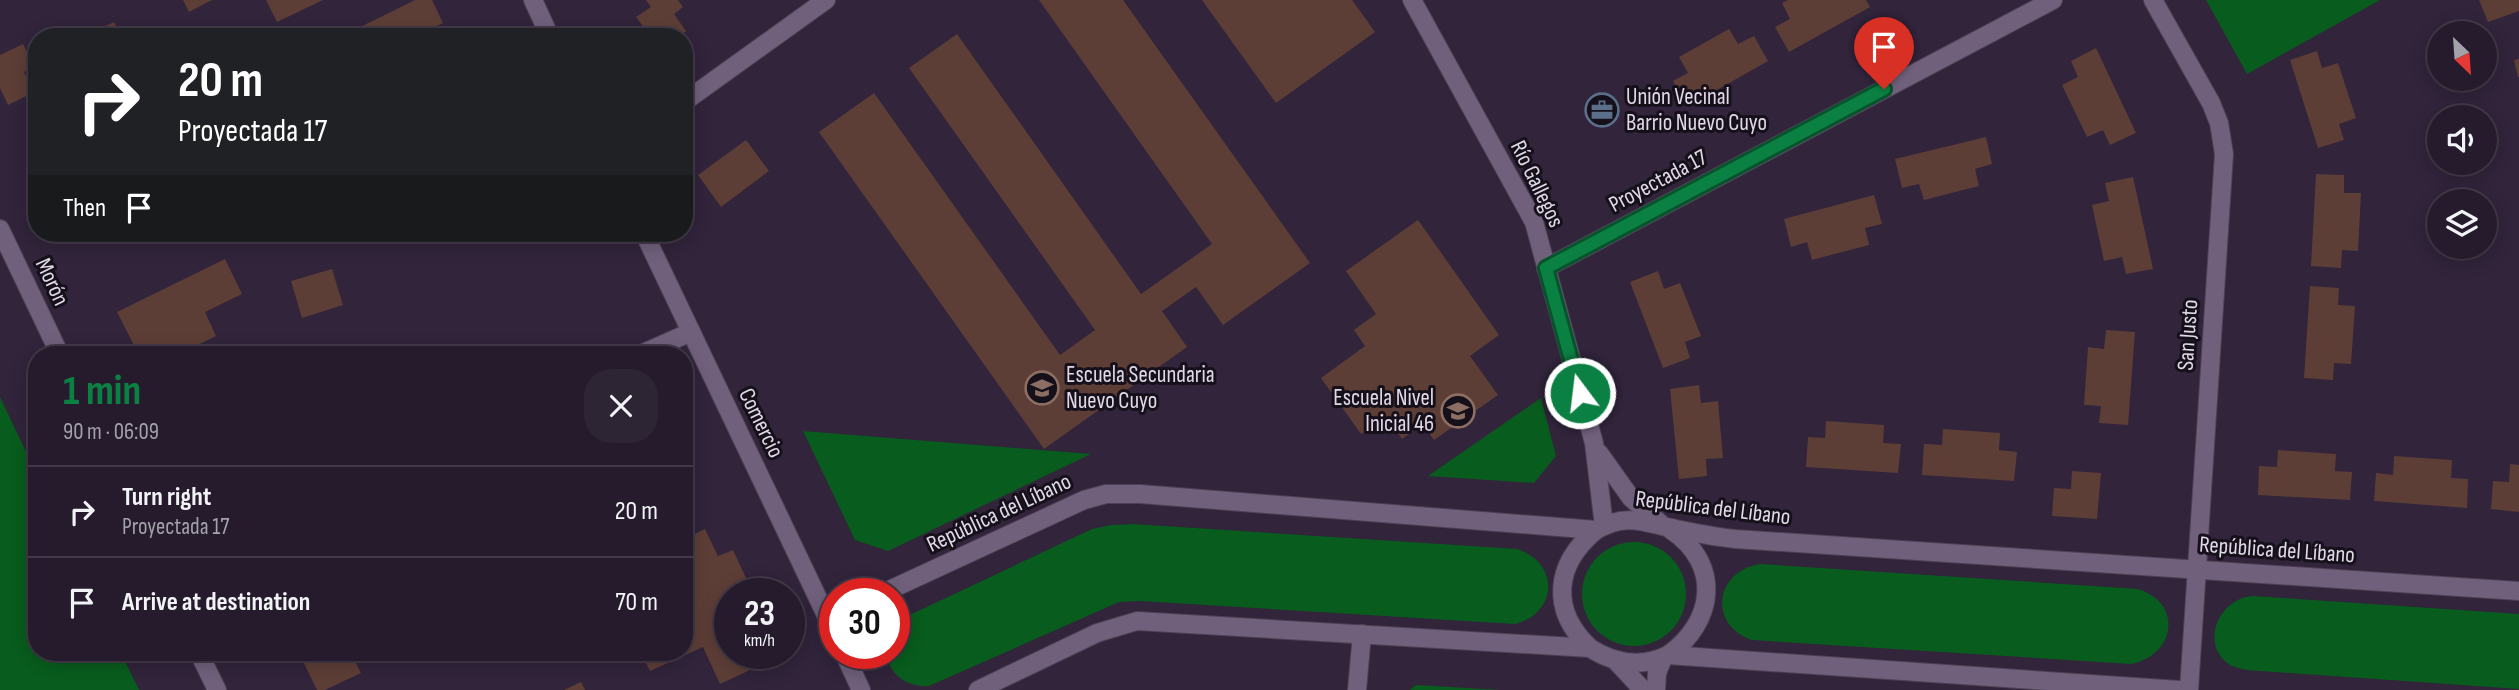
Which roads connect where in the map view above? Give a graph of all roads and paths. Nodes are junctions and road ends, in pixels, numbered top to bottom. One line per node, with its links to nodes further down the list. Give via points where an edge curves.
1 (533, 0): 6 (street)
2 (826, 0): 7 (street)
3 (2053, 0): 10 (street, Proyectada 17)
4 (2153, 0): 17 (street, San Justo, via 2211,103 2224,154)
5 (1417, 2): 10 (street, Río Gallegos, via 1534,222)
6 (546, 28)
7 (693, 96)
8 (0, 229): 12 (street, Morón)
9 (647, 242): 11 (street, Comercio)
10 (1546, 268): 14 (street, Río Gallegos)
11 (691, 332): 13 (street); 20 (street, Comercio)
12 (56, 346)
13 (659, 346)
14 (1594, 443): 15 (street, Río Gallegos, via 1631,499); 16 (street, Río Gallegos)
15 (1665, 526): 16 (street, República del Líbano, via 1643,520); 17 (street, República del Líbano, via 1735,540); 23 (street, Río Gallegos, via 1694,551 1706,583 1702,617 1694,632)
16 (1600, 528): 18 (street, República del Líbano, via 1106,494 1074,504); 22 (street, via 1572,555 1562,588 1568,622)
17 (2196, 570): 19 (street, República del Líbano); 34 (street, San Justo)
18 (910, 580)
19 (2519, 591)
20 (819, 596)
21 (1362, 634): 22 (street); 29 (street, via 1137,621 1097,633); 30 (street)
22 (1590, 648): 25 (street)
23 (1666, 657): 25 (street, via 1632,664); 32 (street, via 1657,673); 33 (street)
24 (204, 661): 27 (street)
25 (1616, 661): 31 (street)
26 (851, 669): 28 (street)
27 (217, 690)
28 (861, 690)
29 (978, 690)
30 (1357, 690)
31 (1643, 690)
32 (1656, 690)
33 (2179, 690)
34 (2189, 690)

